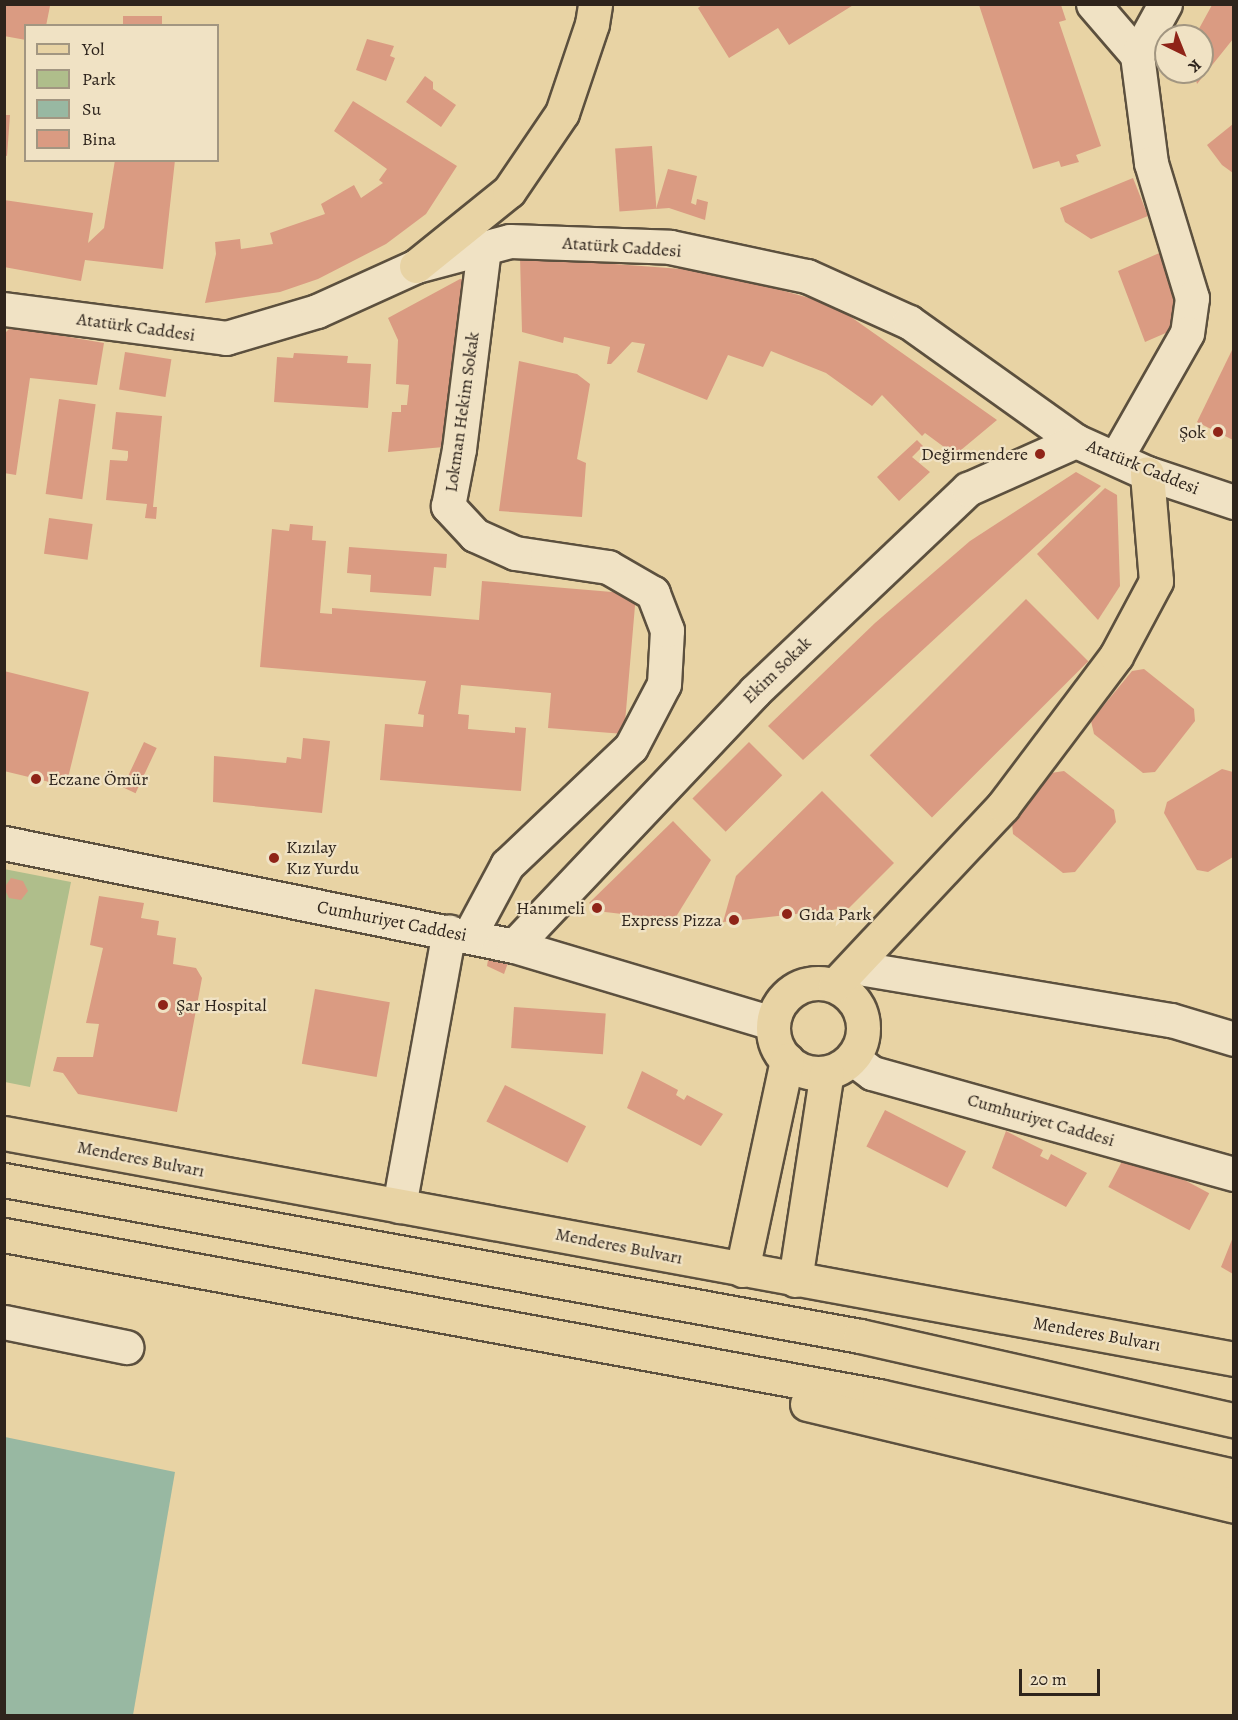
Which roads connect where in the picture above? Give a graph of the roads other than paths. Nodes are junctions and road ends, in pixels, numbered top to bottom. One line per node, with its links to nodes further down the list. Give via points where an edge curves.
1 (595, 4): 6 (main road, via 562,113 509,191)
2 (1093, 4): 4 (street)
3 (1165, 4): 4 (street)
4 (1137, 56): 9 (street, via 1152,164 1192,298 1187,333)
5 (484, 248): 6 (street, Atatürk Caddesi); 8 (street, Atatürk Caddesi, via 510,241 670,247 807,276 909,322); 13 (street, Lokman Hekim Sokak, via 459,449 448,506 475,535 516,553 608,567 653,593 667,630 664,684 631,747 545,824 507,865)
6 (416, 266): 7 (street, Atatürk Caddesi, via 317,311 226,338)
7 (4, 309)
8 (1076, 441): 9 (street, Atatürk Caddesi); 14 (street, Ekim Sokak, via 968,489 755,691)
9 (1116, 458): 10 (street, Atatürk Caddesi)
10 (1147, 472): 11 (street, Atatürk Caddesi); 15 (main road, via 1156,581 1116,656 1003,806)
11 (1233, 502)
12 (4, 843): 13 (street, Cumhuriyet Caddesi)
13 (459, 934): 14 (street, Cumhuriyet Caddesi); 23 (street)
14 (514, 946): 16 (street, Cumhuriyet Caddesi)
15 (844, 976): 16 (main road, via 795,989 784,998); 17 (street, via 1171,1020); 19 (main road, via 863,1017 860,1046)
16 (773, 1023): 18 (main road, via 774,1037)
17 (1233, 1039)
18 (787, 1060): 19 (main road, Cumhuriyet Caddesi, via 806,1071); 25 (main road)
19 (840, 1065): 21 (street, Cumhuriyet Caddesi); 26 (main road)
20 (4, 1133): 23 (main road, Menderes Bulvarı)
21 (1233, 1174)
22 (4, 1180): 31 (main road, via 860,1336)
23 (399, 1206): 25 (main road, Menderes Bulvarı)
24 (4, 1235): 30 (main road)
25 (742, 1270): 26 (main road, Menderes Bulvarı)
26 (795, 1280): 29 (main road, Menderes Bulvarı)
27 (4, 1322): 28 (street)
28 (126, 1347)
29 (1233, 1359)
30 (700, 1362): 32 (main road, via 879,1396); 33 (main road, via 774,1396)
31 (1233, 1420)
32 (1233, 1476)
33 (1233, 1506)

